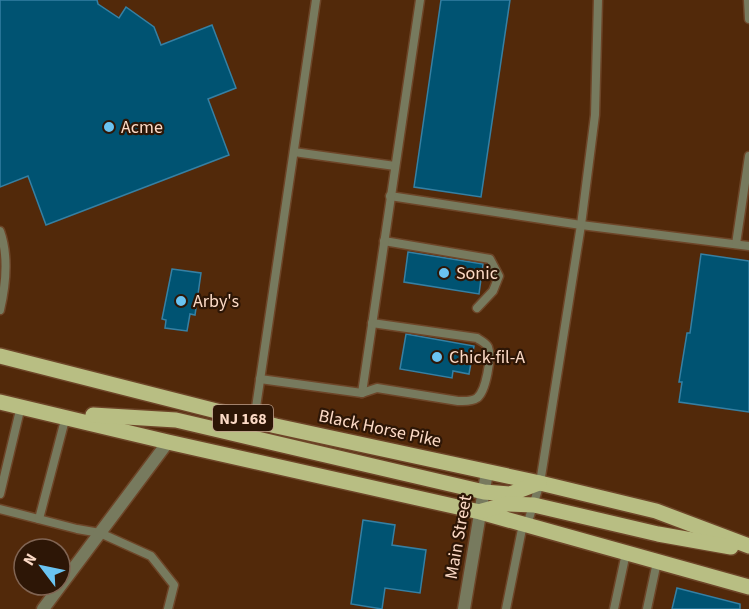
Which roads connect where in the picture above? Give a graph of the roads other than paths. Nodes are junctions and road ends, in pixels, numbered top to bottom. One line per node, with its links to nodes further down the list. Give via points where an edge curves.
1 (316, 0): 6 (lane)
2 (420, 0): 8 (lane)
3 (598, 0): 10 (lane, via 595,115)
4 (748, 0): 5 (lane)
5 (749, 19)
6 (294, 152): 8 (lane); 19 (lane)
7 (749, 156): 13 (lane)
8 (394, 166): 9 (lane)
9 (390, 196): 10 (lane); 12 (lane)
10 (581, 225): 13 (lane); 28 (lane)
11 (0, 231): 16 (lane, via 6,267)
12 (384, 241): 15 (lane, via 490,259 499,276 497,284); 17 (lane)
13 (736, 244): 14 (lane)
14 (749, 246)
15 (477, 308)
16 (0, 310)
17 (372, 323): 20 (lane); 20 (lane, via 477,338 487,345 489,352 486,385 476,398 468,401 377,388)
18 (0, 356): 25 (main road, Black Horse Pike / NJ 168)
19 (260, 379): 20 (lane); 25 (lane)
20 (362, 393)
21 (0, 402): 22 (main road, NJ 168)
22 (21, 406): 23 (main road, NJ 168); 30 (lane)
23 (48, 412): 24 (main road, NJ 168); 29 (main road, via 176,420)
24 (66, 416): 26 (main road, NJ 168); 34 (lane)
25 (254, 421): 27 (main road, Black Horse Pike / NJ 168)
26 (168, 442): 33 (main road, NJ 168); 36 (street)
27 (487, 472): 28 (main road, Black Horse Pike / NJ 168); 29 (street, Main Street)
28 (540, 483): 29 (main road, via 510,494); 31 (lane); 37 (main road, Black Horse Pike / NJ 168, via 656,511)
29 (484, 492): 33 (street, Main Street)
30 (0, 494)
31 (534, 505): 33 (main road, via 507,504); 35 (lane); 37 (main road, via 658,534)
32 (0, 509): 34 (lane)
33 (480, 512): 35 (main road, NJ 168); 43 (street, Main Street)
34 (39, 519): 36 (lane)
35 (525, 524): 38 (main road, NJ 168); 44 (lane)
36 (100, 533): 41 (street); 42 (lane, via 151,556 174,585)
37 (749, 548)
38 (626, 553): 39 (main road, NJ 168); 45 (lane)
39 (657, 562): 40 (main road, NJ 168); 46 (lane)
40 (749, 587)
41 (44, 609)
42 (168, 609)
43 (464, 609)
44 (506, 609)
45 (614, 609)
46 (647, 609)

